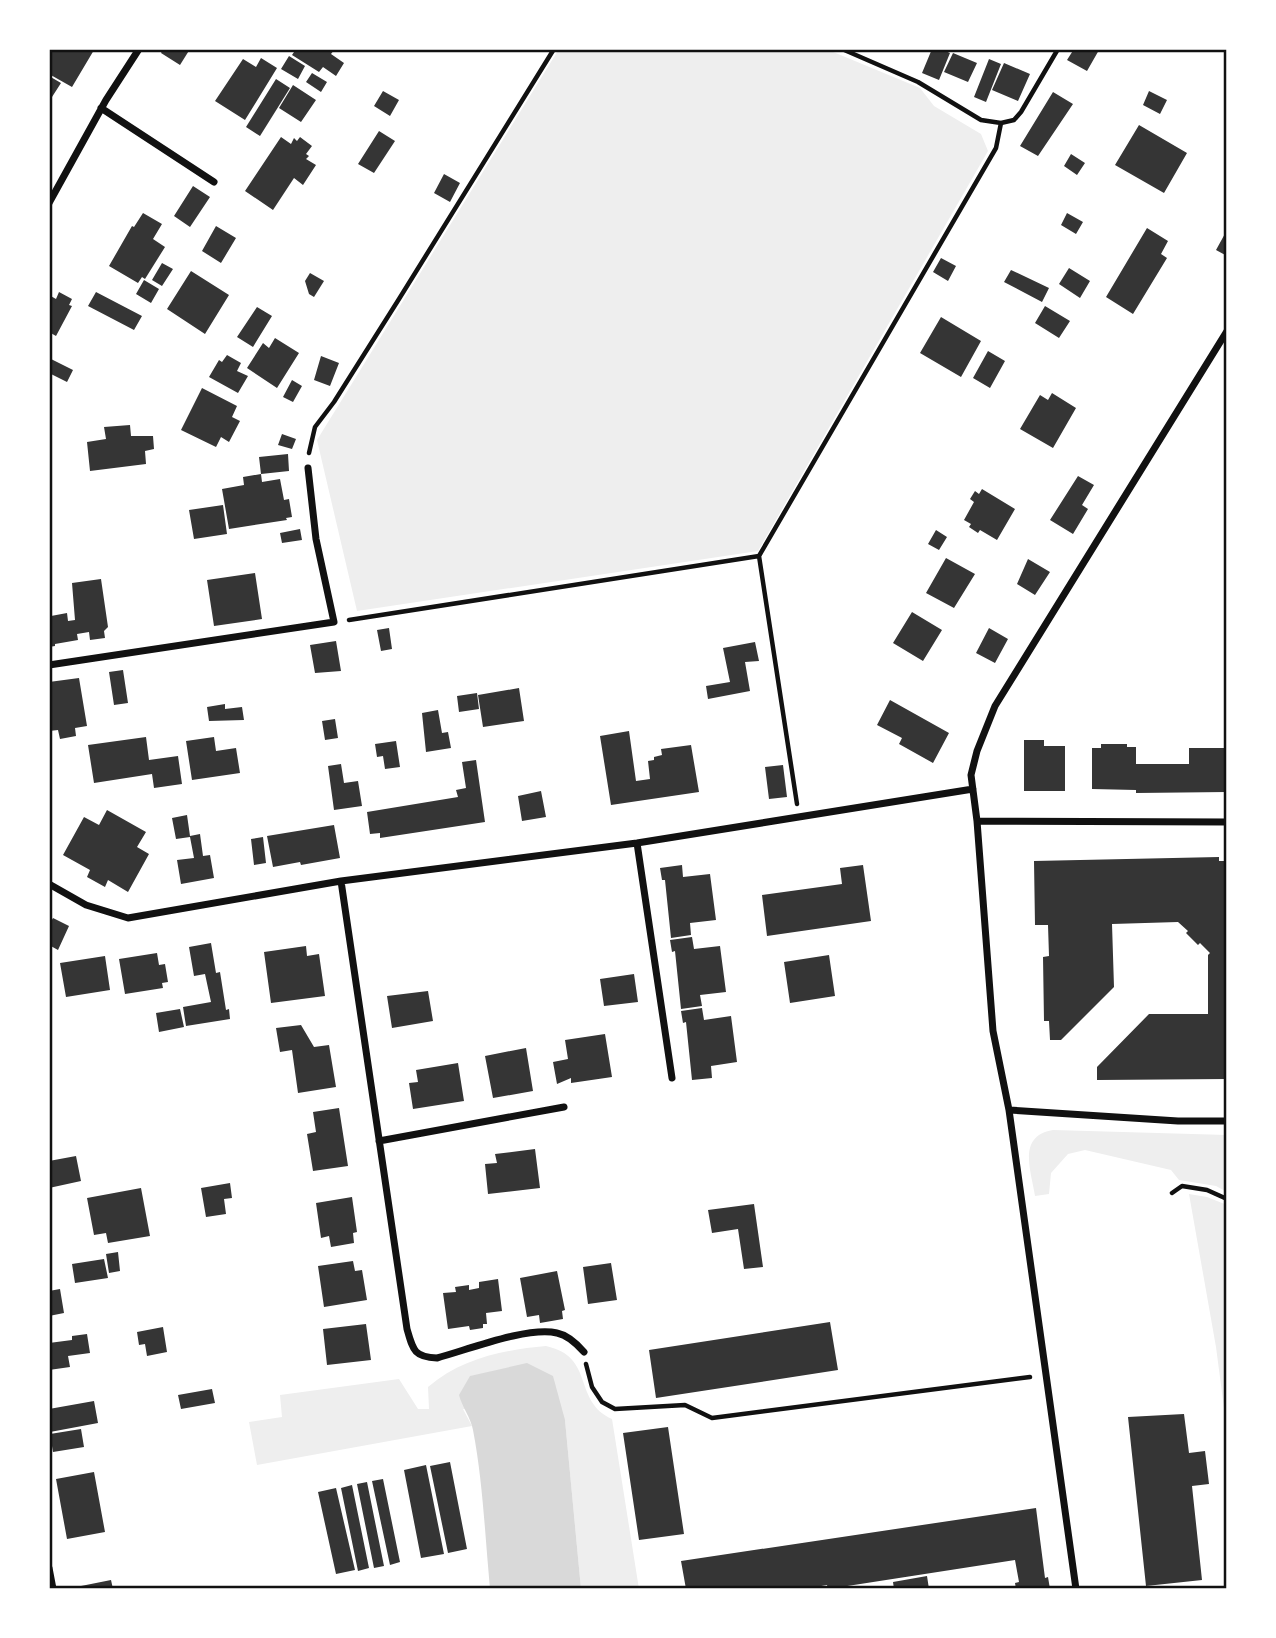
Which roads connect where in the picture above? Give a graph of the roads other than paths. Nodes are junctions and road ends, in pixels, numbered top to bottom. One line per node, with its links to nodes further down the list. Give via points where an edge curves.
1 (139, 49): 2 (street)
2 (101, 108): 3 (street); 4 (street)
3 (214, 182)
4 (49, 203)
5 (1227, 331): 8 (street, via 995,706 976,751)
6 (308, 468): 7 (street, via 316,540 334,622)
7 (49, 665)
8 (973, 789): 9 (street); 11 (street)
9 (977, 821): 10 (street); 16 (street, via 993,1031)
10 (1227, 822)
11 (637, 843): 12 (street); 14 (street)
12 (341, 881): 13 (street, via 128,918 86,905); 18 (street)
13 (49, 884)
14 (672, 1079)
15 (564, 1107): 18 (street)
16 (1009, 1110): 17 (street); 22 (street)
17 (1227, 1121)
18 (379, 1141): 19 (street, via 414,1350 437,1358 524,1334 557,1333)
19 (584, 1352)
20 (49, 1568): 21 (street)
21 (53, 1589)
22 (1076, 1589)

